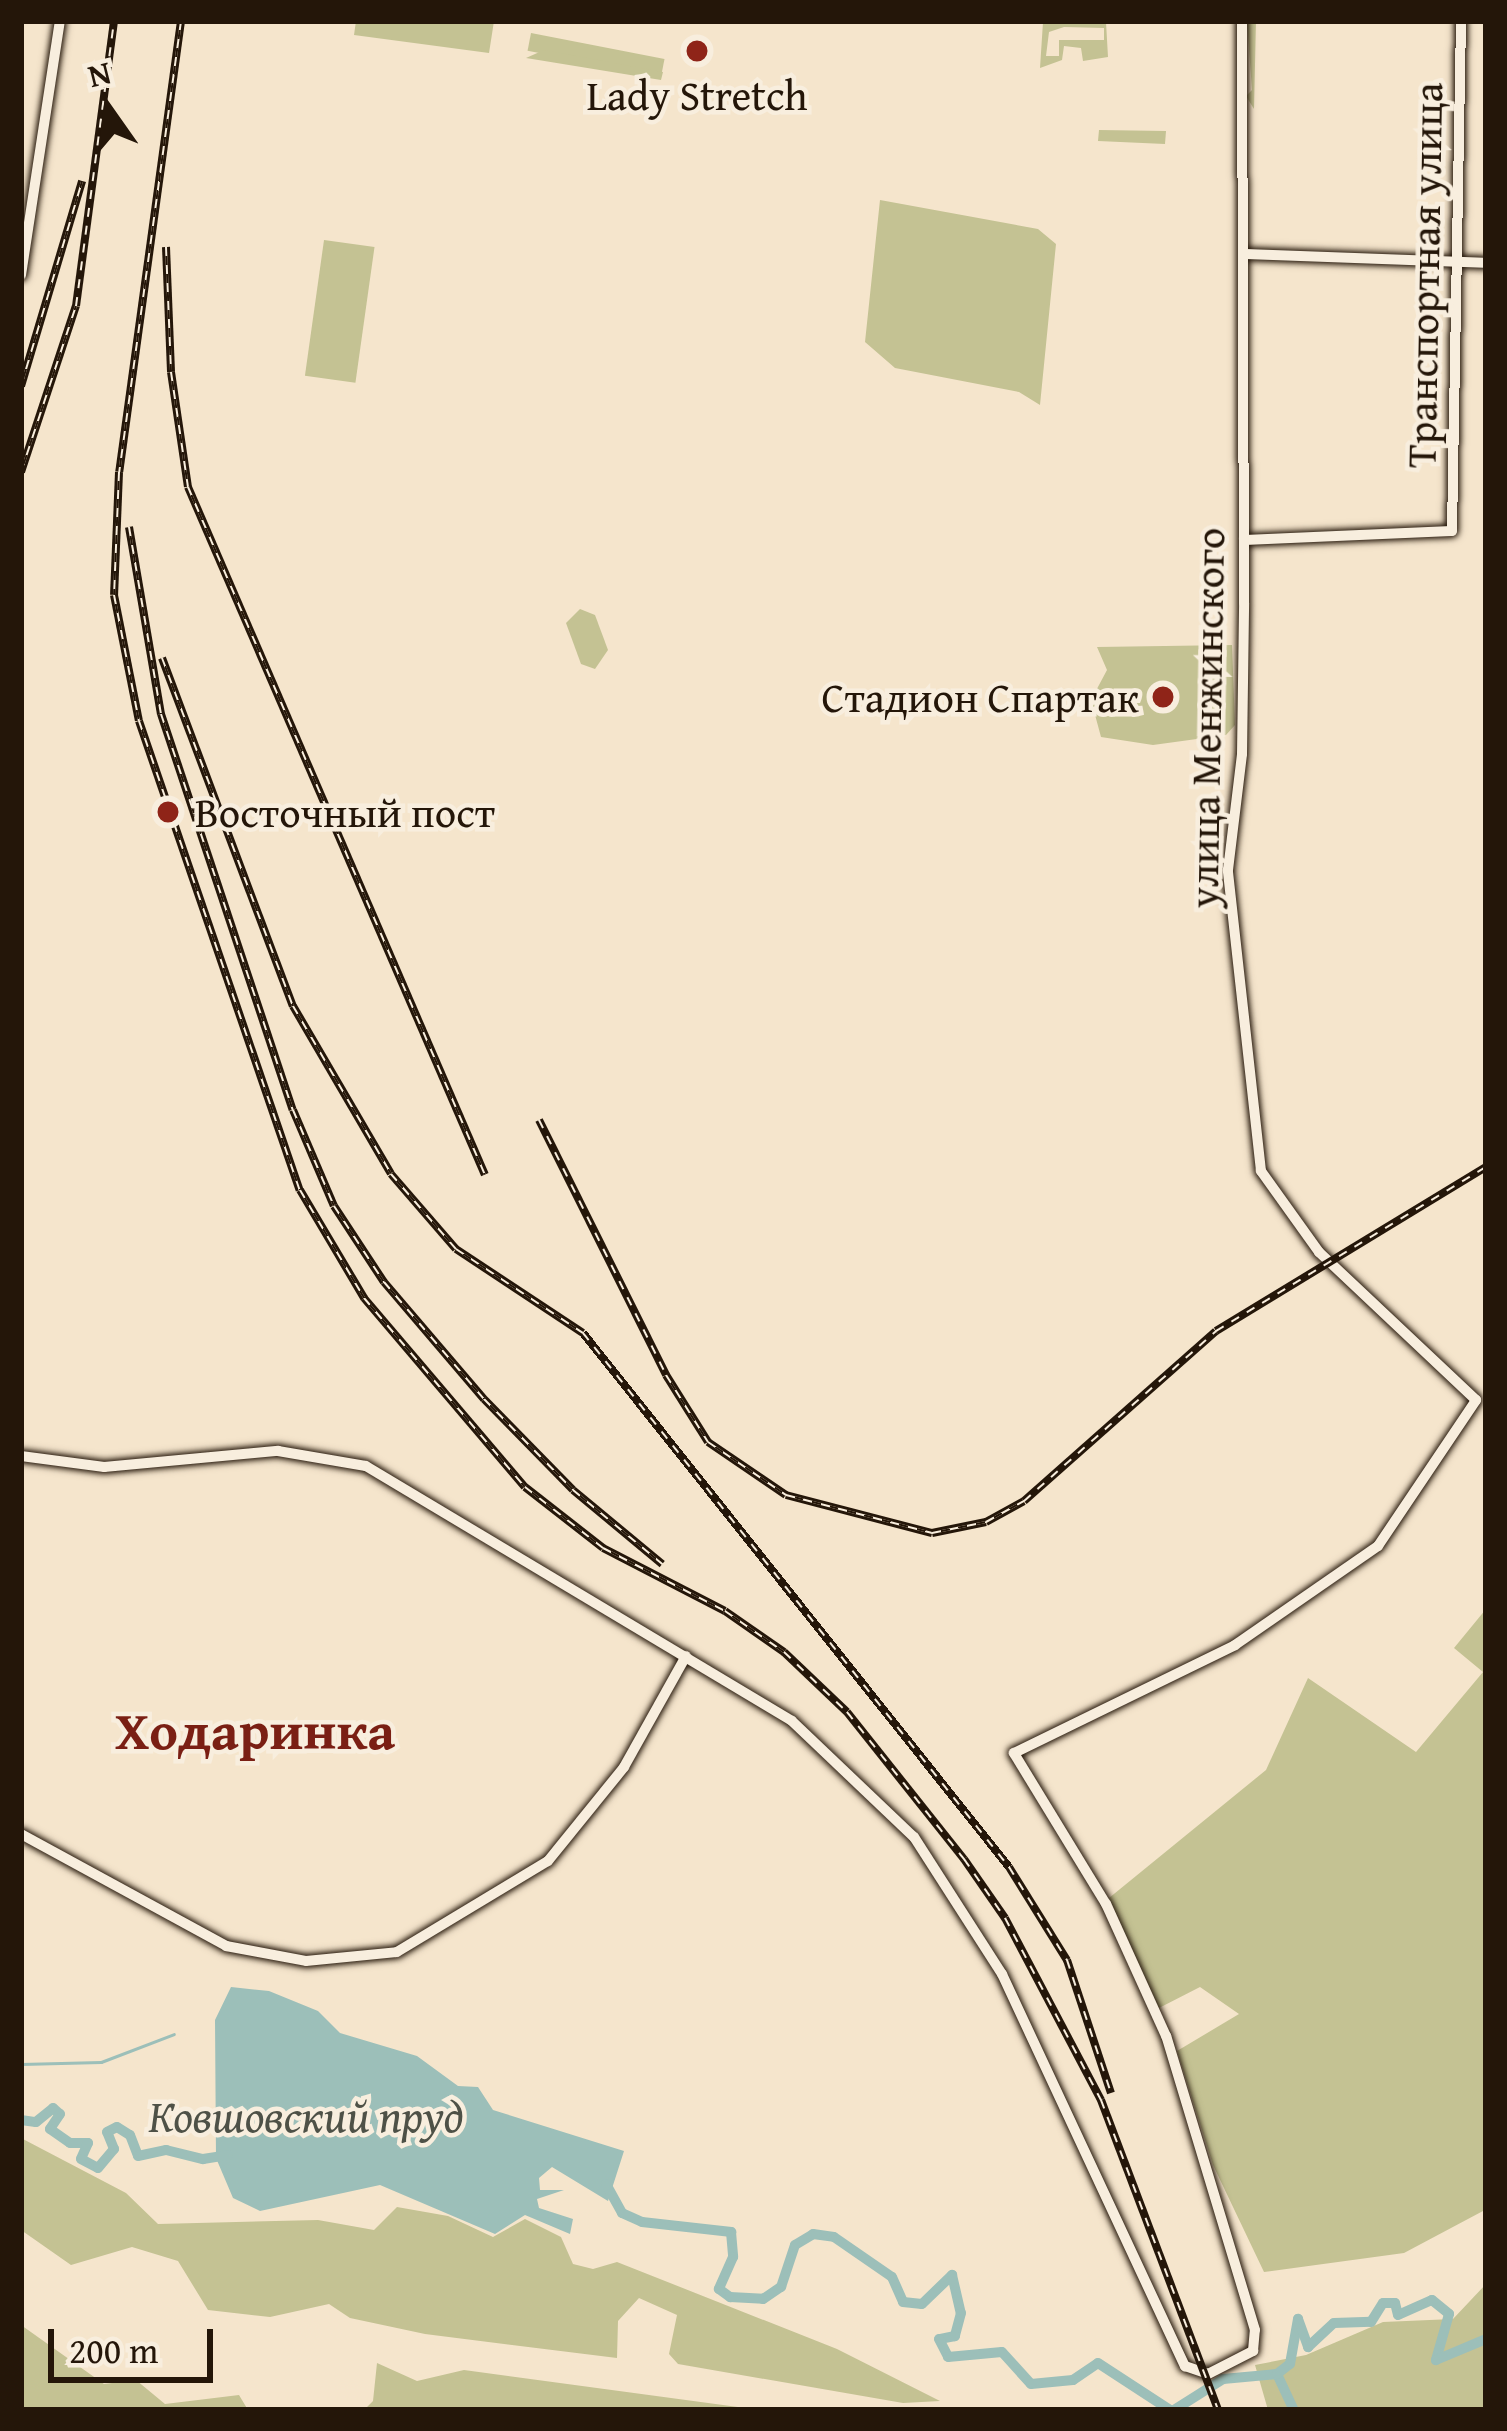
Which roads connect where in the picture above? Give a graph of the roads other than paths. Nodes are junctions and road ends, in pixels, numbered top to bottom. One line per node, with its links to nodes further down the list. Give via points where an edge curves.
1 (61, 21): 7 (street)
2 (1242, 21): 4 (street, улица Менжинского)
3 (1461, 21): 5 (street, Транспортная улица)
4 (1244, 254): 5 (street); 8 (street, улица Менжинского)
5 (1459, 261): 6 (street); 8 (street, Транспортная улица, via 1452,530)
6 (1486, 263)
7 (21, 274)
8 (1244, 540): 10 (street, улица Менжинского, via 1242,748 1228,870 1261,1171 1319,1252 1476,1400 1378,1546 1235,1646 1015,1753 1106,1904 1166,2036 1255,2330 1253,2351 1234,2366 1198,2375 1185,2366 1019,2003 919,1843 792,1720)
9 (21, 1456): 10 (street, via 69,1466 278,1451 366,1466)
10 (686, 1656): 11 (street, via 606,1793 548,1861 508,1891 376,1958 290,1959 226,1946)
11 (21, 1834)

